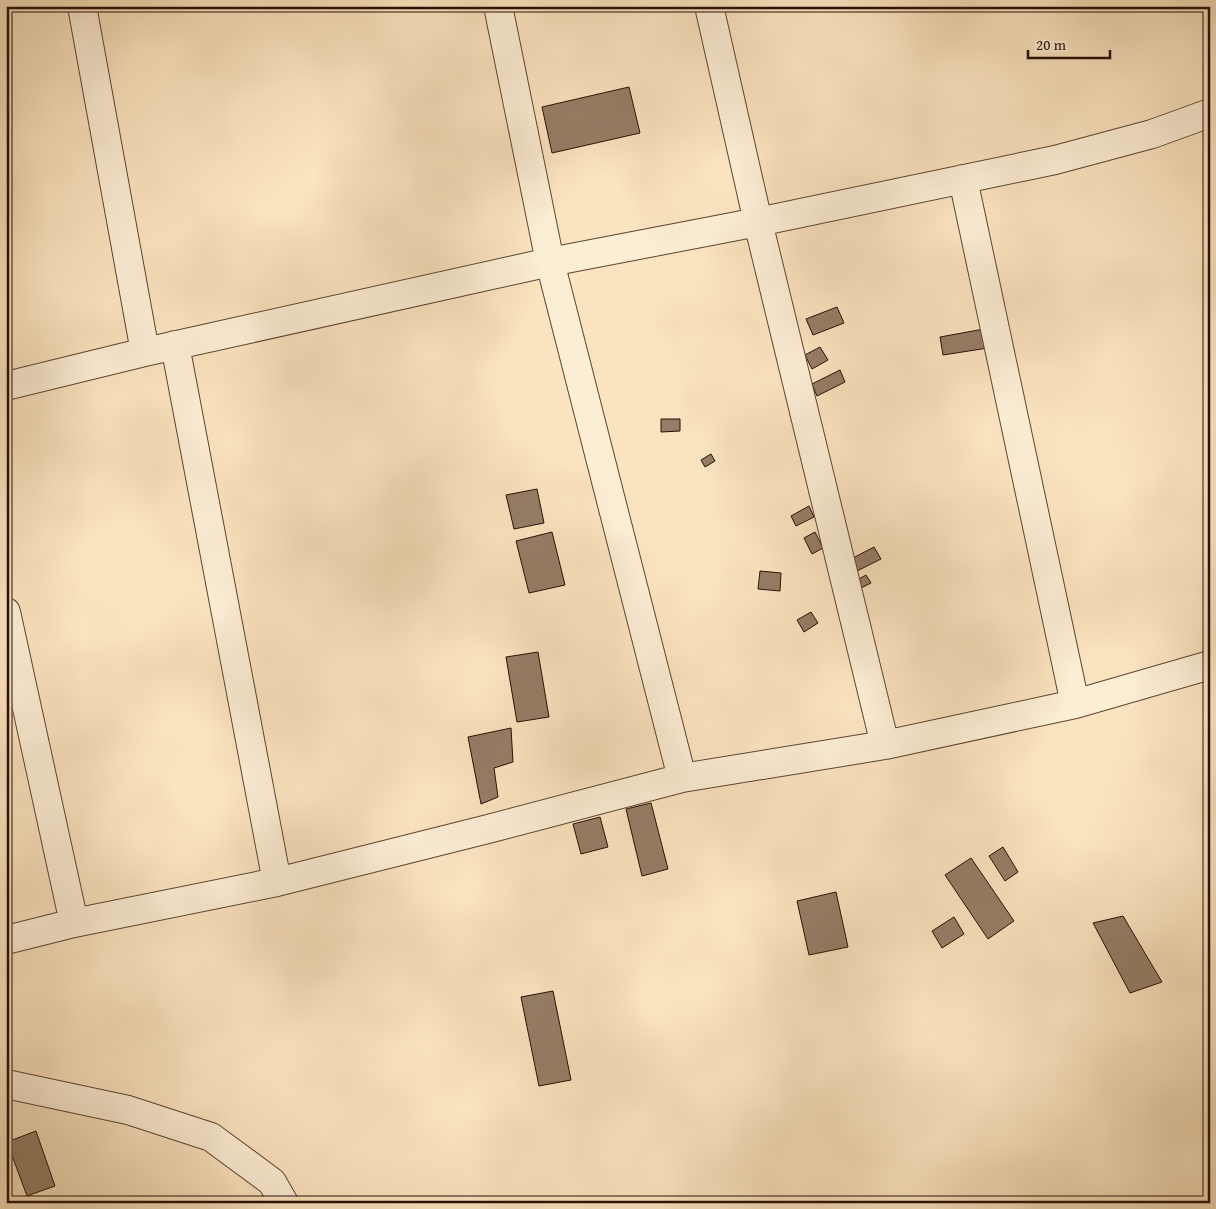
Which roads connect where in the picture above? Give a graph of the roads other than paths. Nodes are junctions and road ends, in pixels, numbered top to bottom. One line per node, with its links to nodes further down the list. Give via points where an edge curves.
1 (82, 6): 9 (street)
2 (498, 6): 7 (street)
3 (709, 6): 6 (street)
4 (1210, 113): 5 (street, via 1152,134 1055,160)
5 (963, 179): 6 (street); 13 (street)
6 (758, 222): 7 (street); 14 (street)
7 (550, 262): 8 (street); 15 (street)
8 (174, 345): 9 (street); 16 (street)
9 (146, 352): 10 (street)
10 (6, 386)
11 (6, 612): 17 (street)
12 (1210, 666): 13 (street)
13 (1075, 704): 14 (street)
14 (885, 746): 15 (street)
15 (682, 778): 16 (street)
16 (277, 882): 17 (street)
17 (74, 924): 18 (street)
18 (6, 940)
19 (6, 1084): 20 (street, via 128,1110 211,1137 272,1182)
20 (284, 1203)

